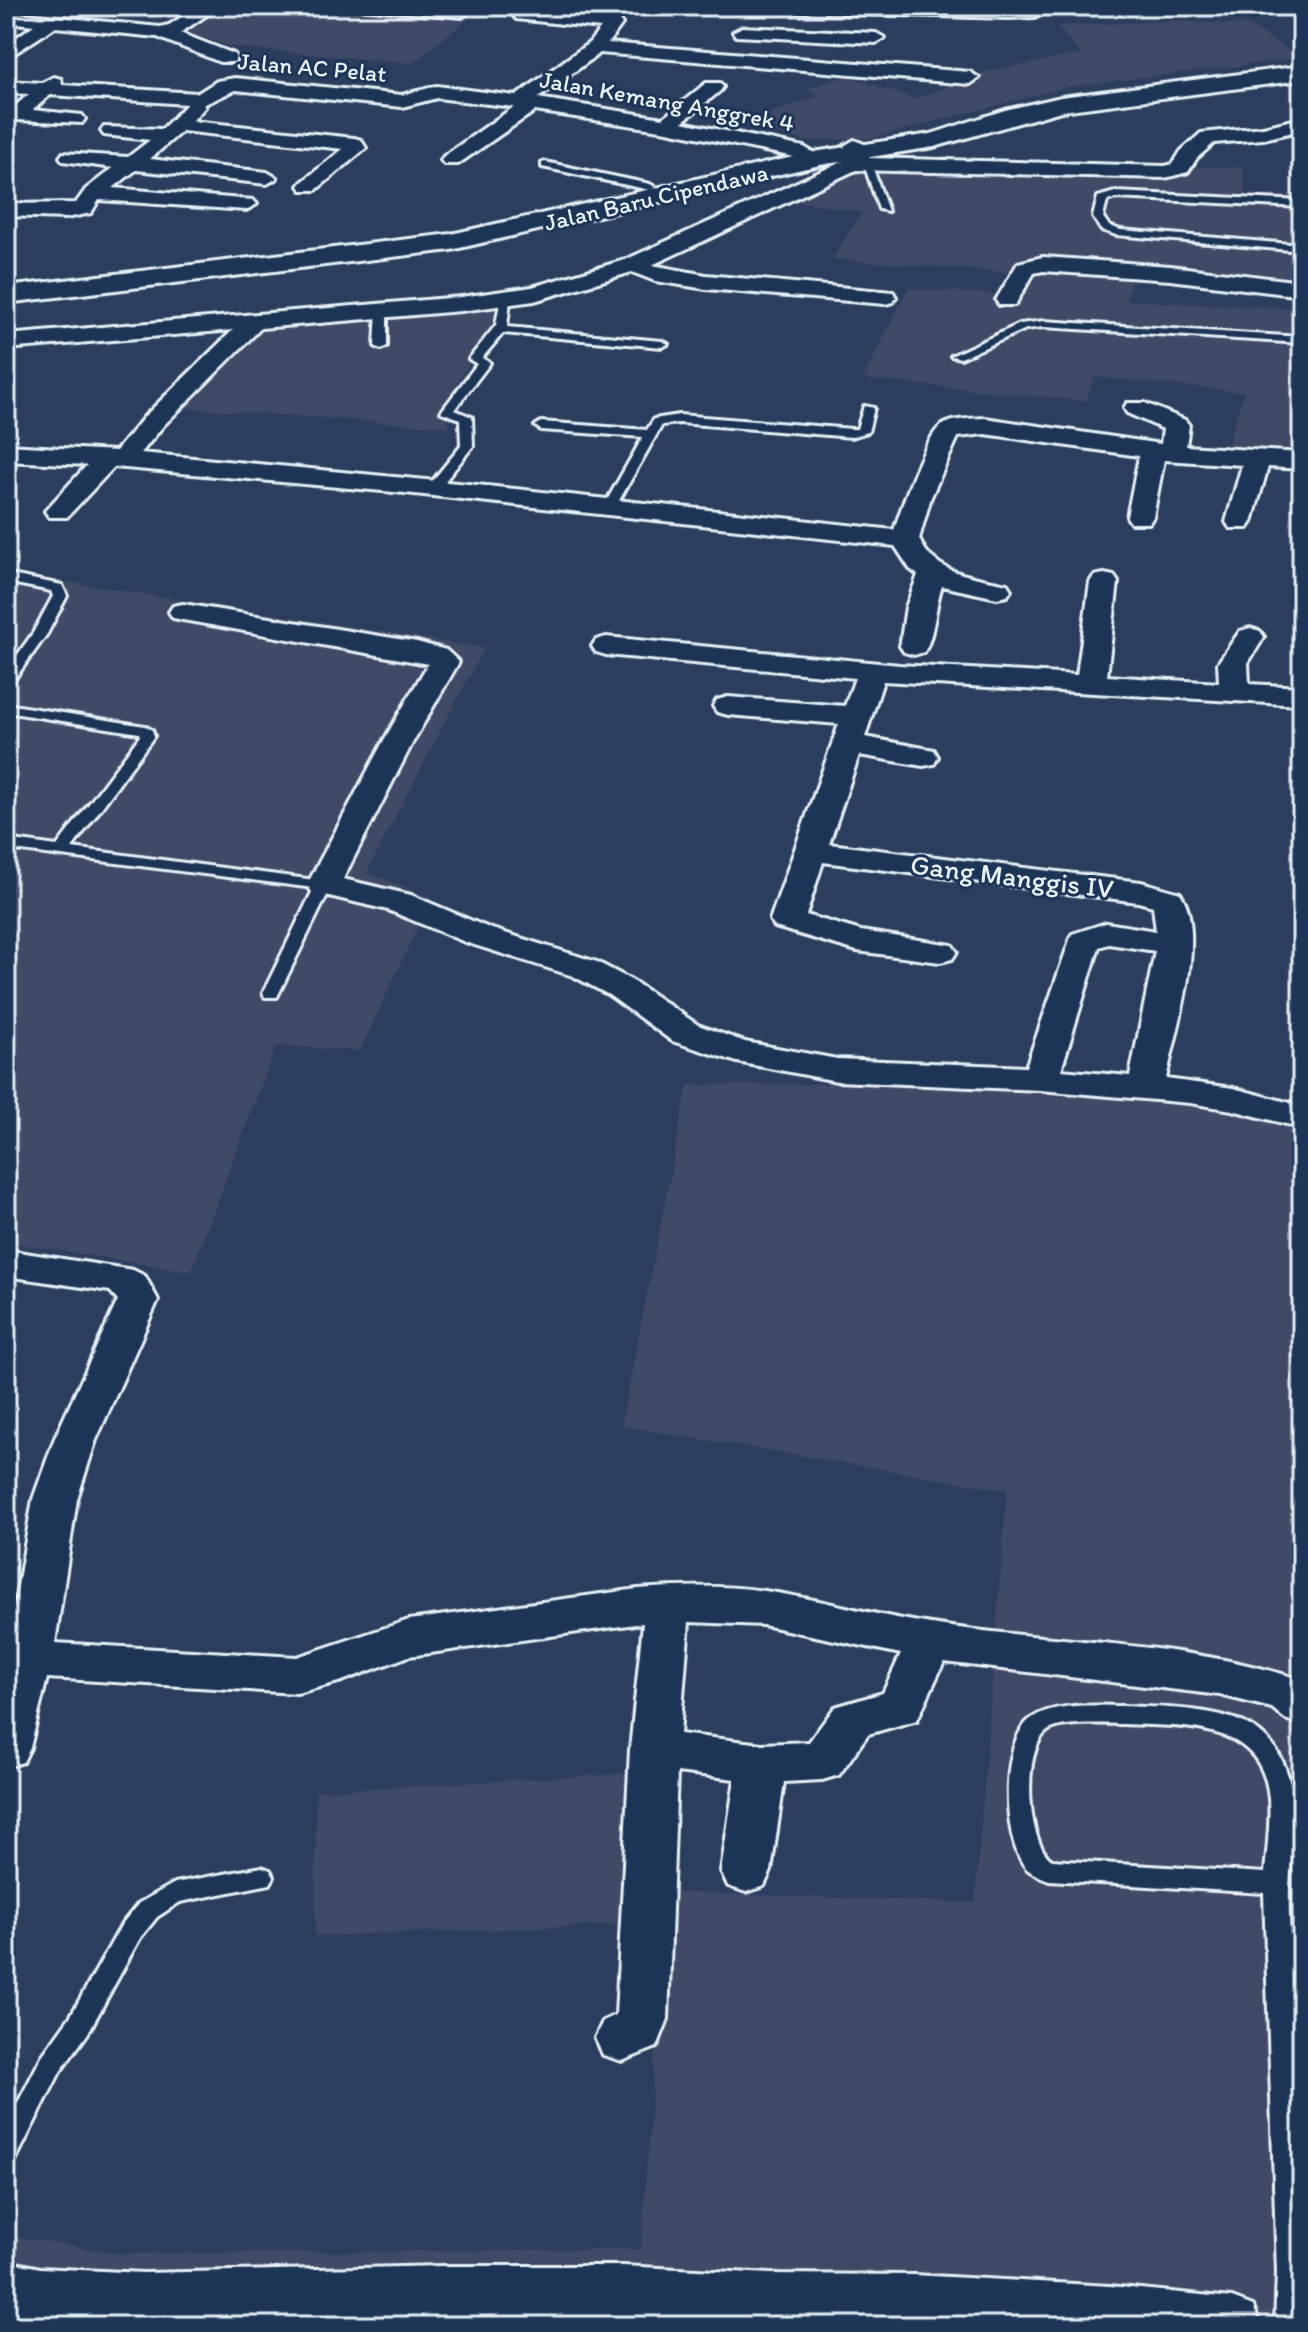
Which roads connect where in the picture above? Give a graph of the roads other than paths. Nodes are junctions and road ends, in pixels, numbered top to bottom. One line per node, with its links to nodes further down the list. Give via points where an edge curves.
1 (211, 6): 14 (street, via 175,29)
2 (337, 6): 9 (lane)
3 (528, 6): 16 (street, via 522,15 613,24)
4 (757, 6): 8 (street)
5 (1050, 6): 8 (street)
6 (1270, 6): 7 (street)
7 (1302, 8)
8 (1009, 13): 13 (street, via 1012,26)
9 (462, 14)
10 (6, 17): 12 (street)
11 (734, 19): 15 (street, via 727,31)
12 (51, 22): 14 (street); 17 (street)
13 (1042, 29)
14 (160, 32): 19 (street)
15 (876, 38)
16 (596, 47): 18 (street); 32 (street)
17 (6, 53)
18 (671, 53): 23 (street); 25 (street, via 713,50)
19 (227, 58)
20 (1302, 66): 41 (main road, Jalan Baru Cipendawa, via 1002,107 909,135)
21 (74, 69): 29 (street)
22 (307, 73): 27 (street)
23 (646, 73)
24 (1302, 73): 41 (main road, Jalan Baru Cipendawa, via 1061,104)
25 (970, 78)
26 (6, 87): 29 (street, Jalan AC Pelat)
27 (278, 87): 30 (street, Jalan AC Pelat, via 230,84); 31 (street, Jalan AC Pelat)
28 (713, 87): 36 (street)
29 (45, 89): 30 (street, Jalan AC Pelat); 34 (street, via 16,114)
30 (202, 99): 37 (street)
31 (376, 100): 32 (street, Jalan AC Pelat, via 406,101 437,92); 33 (street)
32 (526, 102): 36 (street, Jalan Kemang Anggrek 4); 42 (street)
33 (358, 117)
34 (75, 119)
35 (1302, 124): 41 (street, via 1208,137 1181,168 1165,172)
36 (667, 125): 39 (street, Jalan Kemang Anggrek 4)
37 (172, 130): 38 (street); 43 (street); 46 (street, via 354,144 356,148)
38 (111, 131)
39 (804, 153): 41 (main road, Jalan Baru Cipendawa); 47 (main road, Jalan Baru Cipendawa)
40 (70, 157): 43 (street)
41 (860, 157): 51 (lane); 54 (main road, Jalan Baru Cipendawa, via 820,158 511,231); 55 (street)
42 (451, 160)
43 (130, 165): 45 (street); 48 (street)
44 (545, 165): 47 (lane)
45 (267, 178)
46 (309, 186)
47 (650, 187): 54 (main road, Jalan Baru Cipendawa)
48 (93, 193): 49 (street); 52 (street, via 76,211)
49 (246, 204)
50 (1302, 204): 53 (lane, via 1115,195 1102,199 1098,217 1105,228 1120,233)
51 (884, 209)
52 (6, 210)
53 (1302, 248)
54 (358, 251): 56 (main road, Jalan Baru Cipendawa); 58 (main road, Jalan Baru Cipendawa)
55 (633, 265): 59 (street, via 706,282); 60 (street)
56 (6, 285)
57 (1302, 289): 61 (street, via 1043,264 1026,268)
58 (6, 295)
59 (885, 297)
60 (505, 299): 62 (street); 64 (lane)
61 (1007, 300)
62 (382, 309): 63 (street); 68 (lane)
63 (257, 319): 66 (street); 76 (street)
64 (502, 330): 67 (lane); 79 (lane, via 475,359 484,363 447,412 466,417 467,446)
65 (1302, 340): 69 (lane, via 1044,324 1024,326)
66 (6, 342)
67 (662, 344)
68 (381, 346)
69 (957, 356)
70 (868, 408): 73 (lane, via 862,432 679,419 658,422)
71 (1136, 408): 74 (street, via 1176,425)
72 (541, 426): 73 (lane)
73 (651, 434): 80 (lane)
74 (1162, 452): 77 (street); 82 (street); 84 (street, via 985,426 956,428 944,439)
75 (6, 453): 76 (street)
76 (117, 457): 79 (street); 81 (street)
77 (1257, 459): 78 (street); 83 (street)
78 (1302, 461)
79 (434, 487): 80 (street)
80 (611, 504): 84 (street)
81 (58, 511)
82 (1140, 517)
83 (1239, 522)
84 (905, 539): 85 (street, via 915,560)
85 (933, 573): 88 (street); 92 (street, via 920,607)
86 (6, 578): 94 (lane, via 57,588 60,596)
87 (1104, 582): 95 (street)
88 (997, 590)
89 (183, 612): 105 (street, via 417,651 444,662)
90 (1250, 637): 96 (street, via 1233,663)
91 (606, 646): 93 (street)
92 (914, 646)
93 (872, 671): 95 (street); 100 (street)
94 (6, 681)
95 (1091, 684): 96 (street)
96 (1234, 692): 97 (street)
97 (1302, 696)
98 (728, 706): 100 (street)
99 (6, 708): 103 (lane, via 145,730 147,736)
100 (850, 730): 101 (street); 104 (street)
101 (923, 757)
102 (6, 844): 103 (lane)
103 (63, 849): 105 (lane)
104 (810, 851): 106 (street, Gang Manggis IV, via 1141,892 1168,900 1174,910); 107 (street, via 787,920 857,941)
105 (324, 885): 108 (lane); 109 (street, via 399,902 477,935 585,969 685,1033 737,1051 837,1070)
106 (1174, 944): 109 (street, Gang Manggis IV, via 1111,933 1087,937); 110 (street, Gang Manggis IV)
107 (940, 952)
108 (271, 993)
109 (1040, 1079): 110 (street)
110 (1146, 1087): 111 (street, via 1233,1099)
111 (1302, 1117)
112 (6, 1263): 115 (street, via 119,1279 131,1285 138,1300 75,1440 55,1499)
113 (668, 1604): 114 (street, via 763,1608); 115 (street, via 409,1638 379,1645 319,1672 297,1675); 118 (street)
114 (930, 1642): 116 (street, via 1220,1677 1286,1693); 119 (street, via 900,1707 852,1720 822,1761)
115 (17, 1656): 117 (street)
116 (1302, 1706)
117 (6, 1748)
118 (654, 1750): 119 (street); 123 (street, via 642,2019 638,2030)
119 (762, 1763): 120 (street)
120 (746, 1871)
121 (262, 1877): 124 (lane, via 175,1893 148,1910 51,2064)
122 (1276, 1884): 122 (lane, via 1281,1835 1278,1782 1265,1752 1236,1729 1209,1722 1063,1717 1040,1724 1023,1745 1019,1810 1025,1842 1038,1864 1049,1870); 127 (lane)
123 (622, 2038)
124 (6, 2153)
125 (6, 2289): 126 (street, via 40,2296 144,2301 623,2294 913,2303)
126 (1232, 2326)
127 (1289, 2326)

